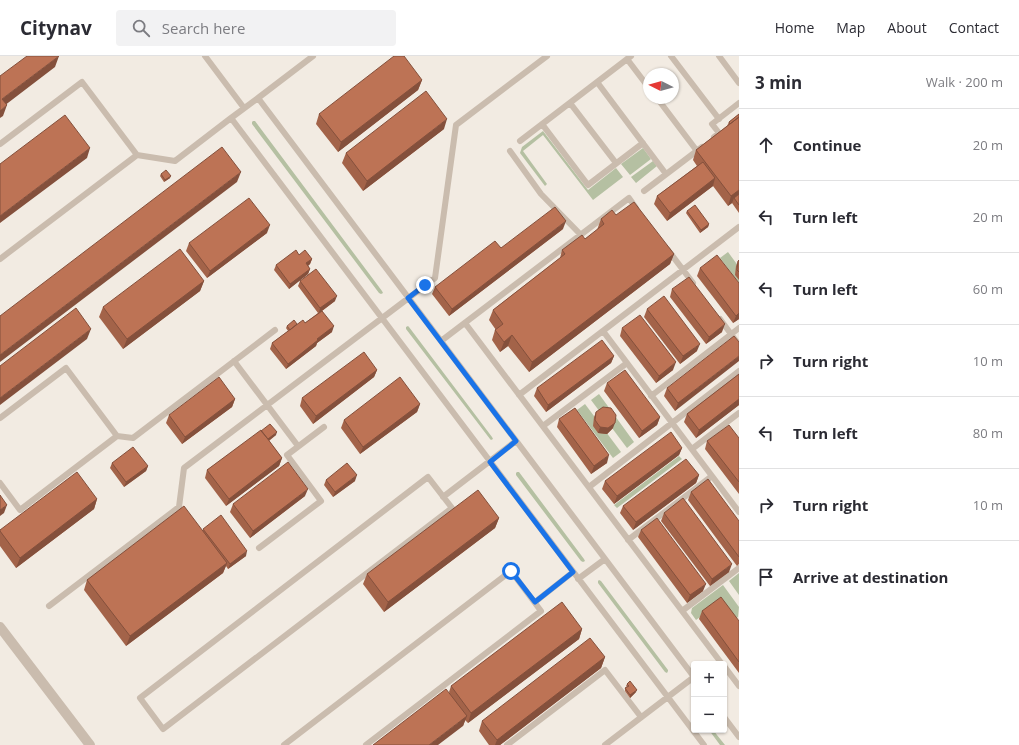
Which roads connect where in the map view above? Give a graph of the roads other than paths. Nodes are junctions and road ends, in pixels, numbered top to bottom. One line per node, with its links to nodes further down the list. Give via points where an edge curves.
1 (205, 56): 14 (lane)
2 (313, 56): 10 (lane)
3 (547, 56): 34 (lane, via 456,125 435,278)
4 (671, 56): 16 (lane)
5 (719, 56): 9 (lane)
6 (629, 58): 7 (lane); 8 (lane)
7 (643, 79)
8 (597, 82): 11 (lane); 19 (lane)
9 (739, 83)
10 (258, 98): 14 (lane); 34 (lane)
11 (570, 103): 17 (lane); 24 (lane)
12 (739, 103): 16 (lane)
13 (662, 104): 21 (lane)
14 (244, 108): 15 (lane)
15 (231, 118): 23 (lane, via 175,161); 36 (lane)
16 (719, 119): 21 (lane, via 712,124 719,133)
17 (542, 124): 18 (lane); 24 (lane, via 588,185)
18 (520, 141)
19 (643, 143): 24 (lane); 25 (lane)
20 (0, 144): 23 (lane, via 82,82)
21 (697, 150): 25 (lane)
22 (510, 151): 29 (lane, via 542,194)
23 (136, 155): 31 (lane)
24 (616, 163)
25 (666, 174): 26 (lane)
26 (644, 191)
27 (638, 210): 29 (lane, via 629,198)
28 (739, 227): 32 (lane)
29 (581, 235): 37 (lane)
30 (666, 248): 32 (lane)
31 (0, 259)
32 (683, 270): 33 (lane); 40 (lane)
33 (696, 287)
34 (408, 298): 36 (lane); 42 (lane)
35 (718, 317): 41 (lane)
36 (382, 318): 49 (lane); 59 (lane)
37 (465, 323): 42 (lane); 47 (lane)
38 (739, 328): 41 (lane)
39 (276, 330): 44 (lane)
40 (603, 331): 45 (lane); 47 (lane)
41 (731, 334): 43 (lane); 48 (lane)
42 (441, 341): 56 (lane)
43 (739, 345)
44 (234, 361): 49 (lane); 55 (lane, via 133,438)
45 (627, 363): 48 (lane); 53 (lane)
46 (739, 371): 52 (lane)
47 (519, 395): 53 (lane)
48 (651, 396): 52 (lane)
49 (267, 405): 57 (lane); 72 (lane, via 184,468 179,507)
50 (739, 413): 58 (lane)
51 (0, 418): 55 (lane, via 66,368)
52 (672, 423): 58 (lane); 62 (lane)
53 (543, 426): 62 (lane)
54 (324, 427): 57 (lane)
55 (117, 436): 61 (lane, via 20,510)
56 (516, 441): 59 (lane); 67 (lane)
57 (298, 446): 66 (lane, via 287,455 321,501)
58 (692, 449): 60 (lane)
59 (490, 462): 63 (lane); 69 (lane)
60 (712, 476): 64 (lane); 65 (lane)
61 (0, 483)
62 (588, 487): 65 (lane)
63 (443, 497): 63 (lane, via 452,508 163,729 140,698 428,477)
64 (739, 512)
65 (628, 540): 73 (lane)
66 (259, 548)
67 (605, 558): 70 (lane); 77 (lane)
68 (739, 568): 73 (lane)
69 (573, 572): 70 (lane); 71 (lane)
70 (578, 579): 80 (lane)
71 (535, 602): 85 (lane, via 511,571); 86 (lane, via 541,611)
72 (49, 606)
73 (682, 611): 75 (lane)
74 (0, 627): 84 (street)
75 (720, 661)
76 (727, 670): 79 (lane)
77 (691, 673)
78 (691, 679): 80 (lane)
79 (739, 686)
80 (667, 697): 81 (lane); 89 (lane)
81 (641, 717): 87 (lane, via 605,670); 88 (lane)
82 (727, 721): 83 (lane)
83 (739, 737)
84 (90, 745)
85 (284, 745)
86 (366, 745)
87 (507, 745)
88 (605, 745)
89 (704, 745)

